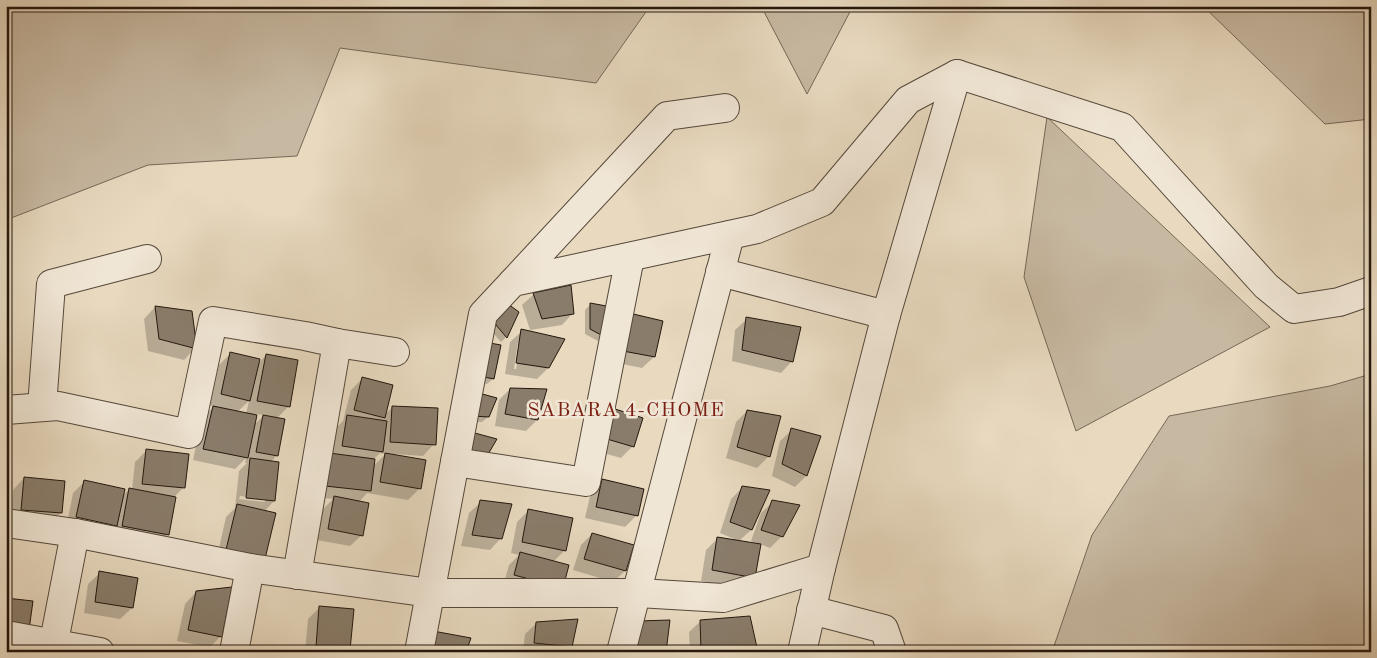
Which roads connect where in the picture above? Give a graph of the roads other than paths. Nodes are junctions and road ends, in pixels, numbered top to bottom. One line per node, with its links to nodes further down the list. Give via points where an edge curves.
1 (957, 74): 3 (street, via 908,100 822,202 757,229); 8 (street, via 1122,127 1266,286 1294,309 1339,302); 9 (street)
2 (725, 108): 7 (street, via 667,116)
3 (730, 235): 4 (street); 6 (street)
4 (630, 256): 7 (street); 14 (street, via 586,482)
5 (148, 259): 12 (street, via 51,284)
6 (720, 272): 9 (street); 20 (street)
7 (513, 282): 14 (street, via 483,314)
8 (1371, 291)
9 (886, 315): 18 (street)
10 (337, 343): 11 (street); 12 (street, via 213,321 189,434 58,406); 19 (street)
11 (395, 352)
12 (42, 407): 13 (street)
13 (6, 410)
14 (455, 462): 21 (street)
15 (6, 523): 16 (street)
16 (75, 533): 17 (street); 24 (street)
17 (250, 568): 19 (street); 26 (street)
18 (821, 568): 20 (street, via 723,598); 22 (street)
19 (297, 575): 21 (street)
20 (638, 592): 21 (street); 28 (street)
21 (430, 593): 27 (street)
22 (811, 610): 29 (street); 30 (street, via 884,628)
23 (6, 635): 24 (street)
24 (53, 648): 25 (street)
25 (100, 652)
26 (234, 652)
27 (419, 652)
28 (621, 652)
29 (802, 652)
30 (892, 652)

